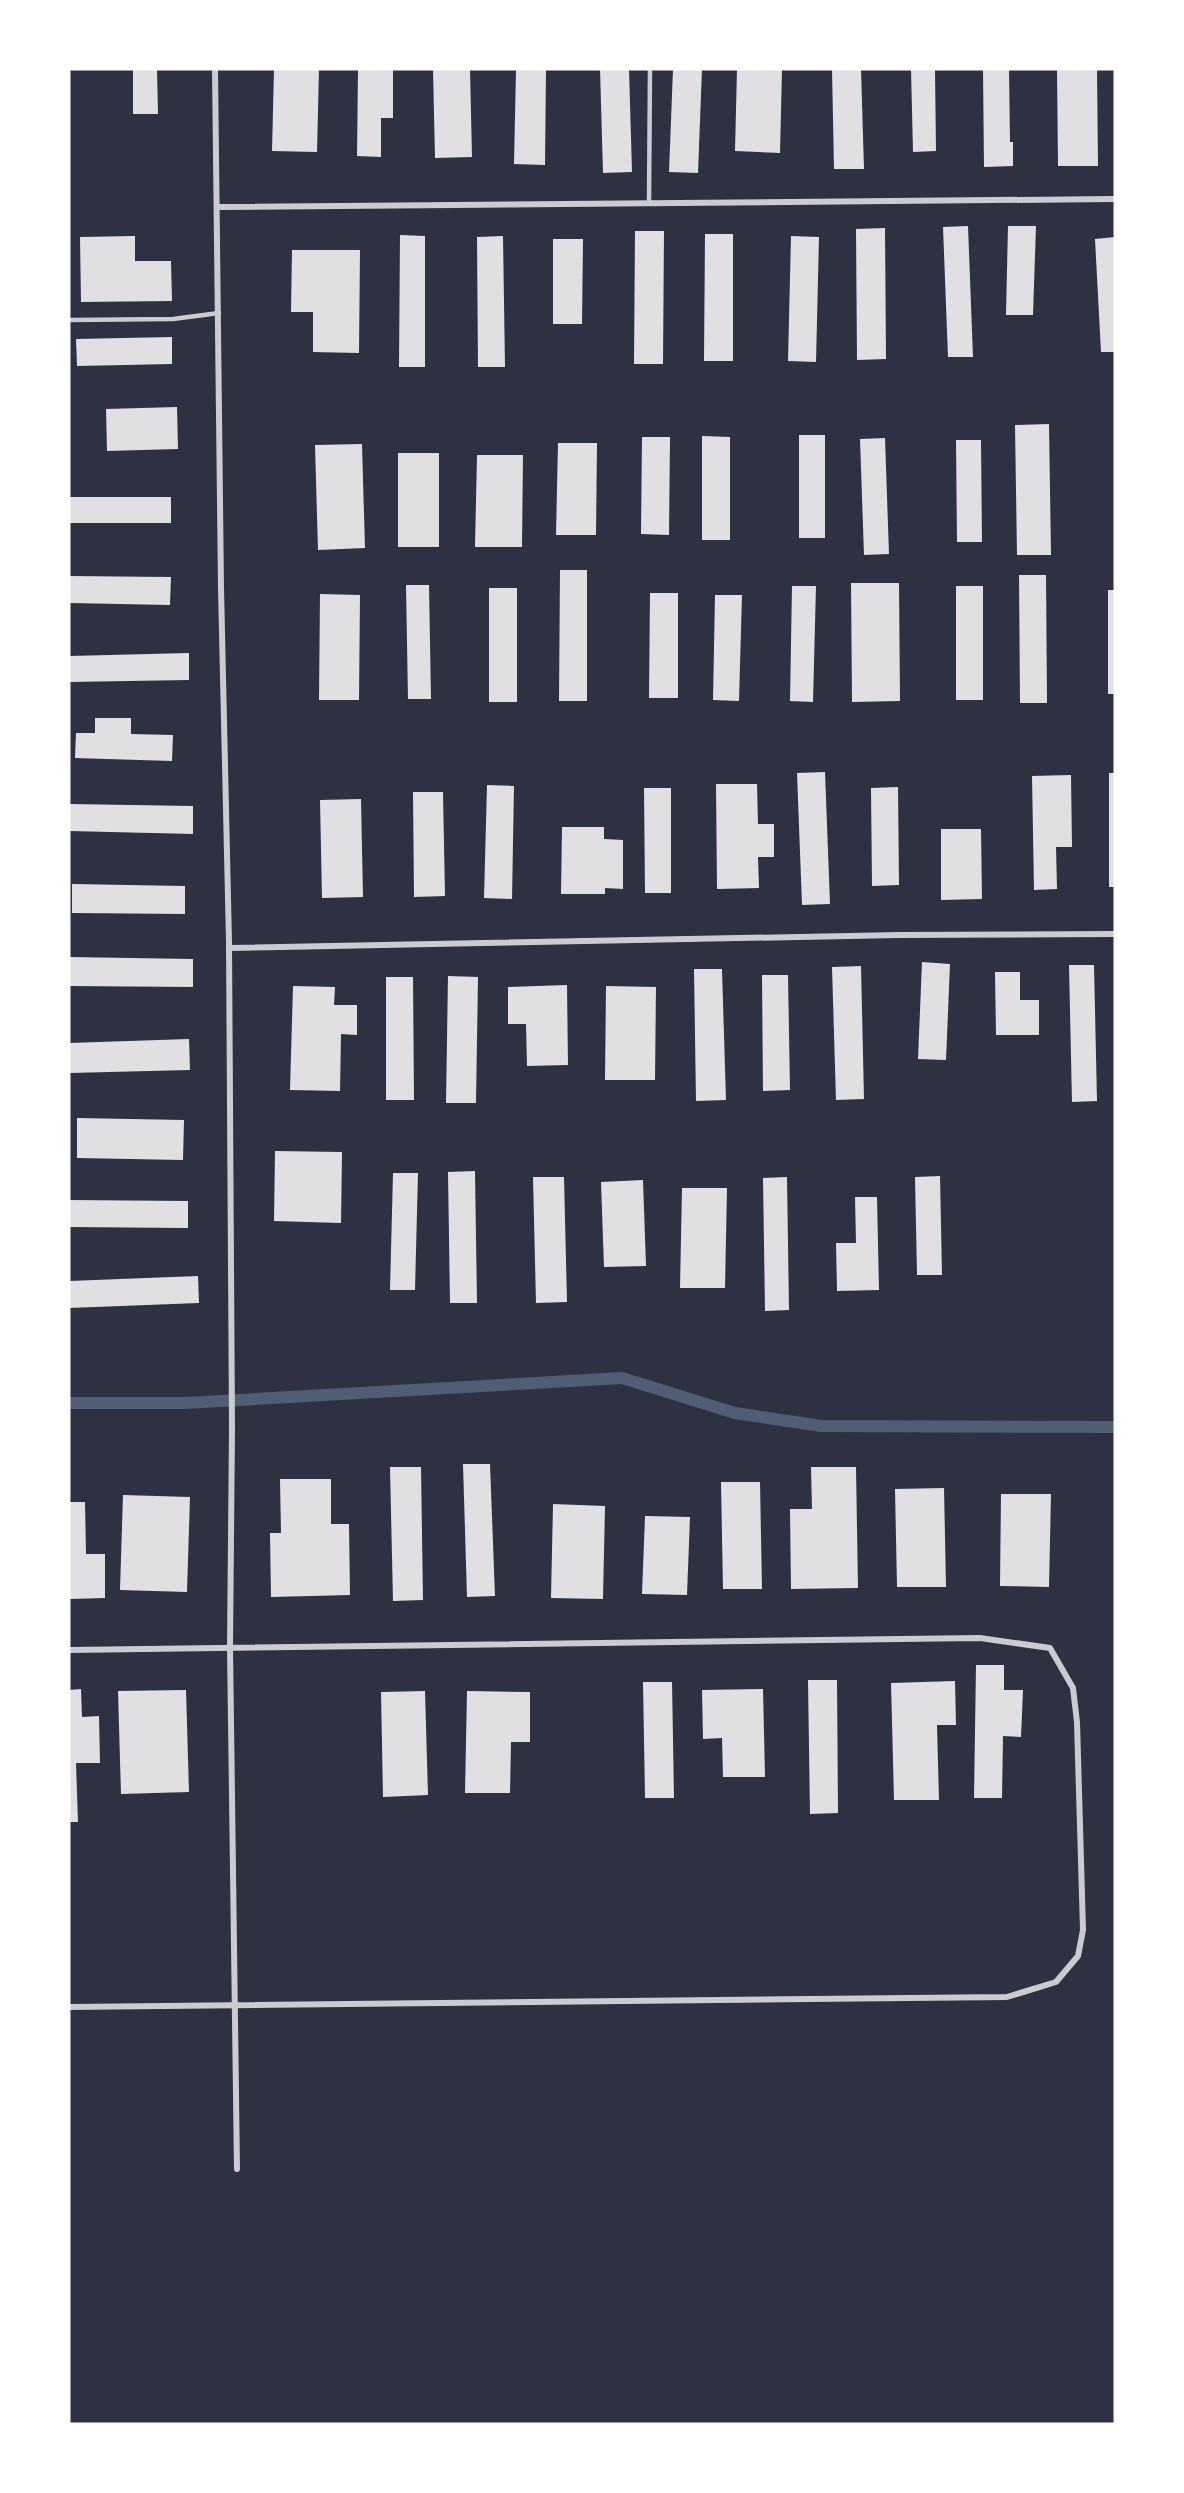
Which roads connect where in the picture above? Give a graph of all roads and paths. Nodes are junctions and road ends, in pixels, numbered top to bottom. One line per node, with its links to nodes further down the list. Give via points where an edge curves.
1 (215, 69): 5 (street)
2 (650, 69): 4 (lane)
3 (1115, 199): 4 (street)
4 (649, 203): 5 (street)
5 (218, 207): 6 (street)
6 (219, 313): 7 (lane, via 173,319); 9 (street)
7 (69, 320)
8 (1115, 933): 9 (street)
9 (229, 948): 10 (street)
10 (230, 1647): 11 (street); 12 (street); 12 (street, via 980,1638 1050,1648 1073,1688 1076,1711 1083,1930 1078,1956 1056,1982 1007,1997)
11 (69, 1650)
12 (233, 2005): 13 (street); 14 (street)
13 (69, 2007)
14 (237, 2169)

